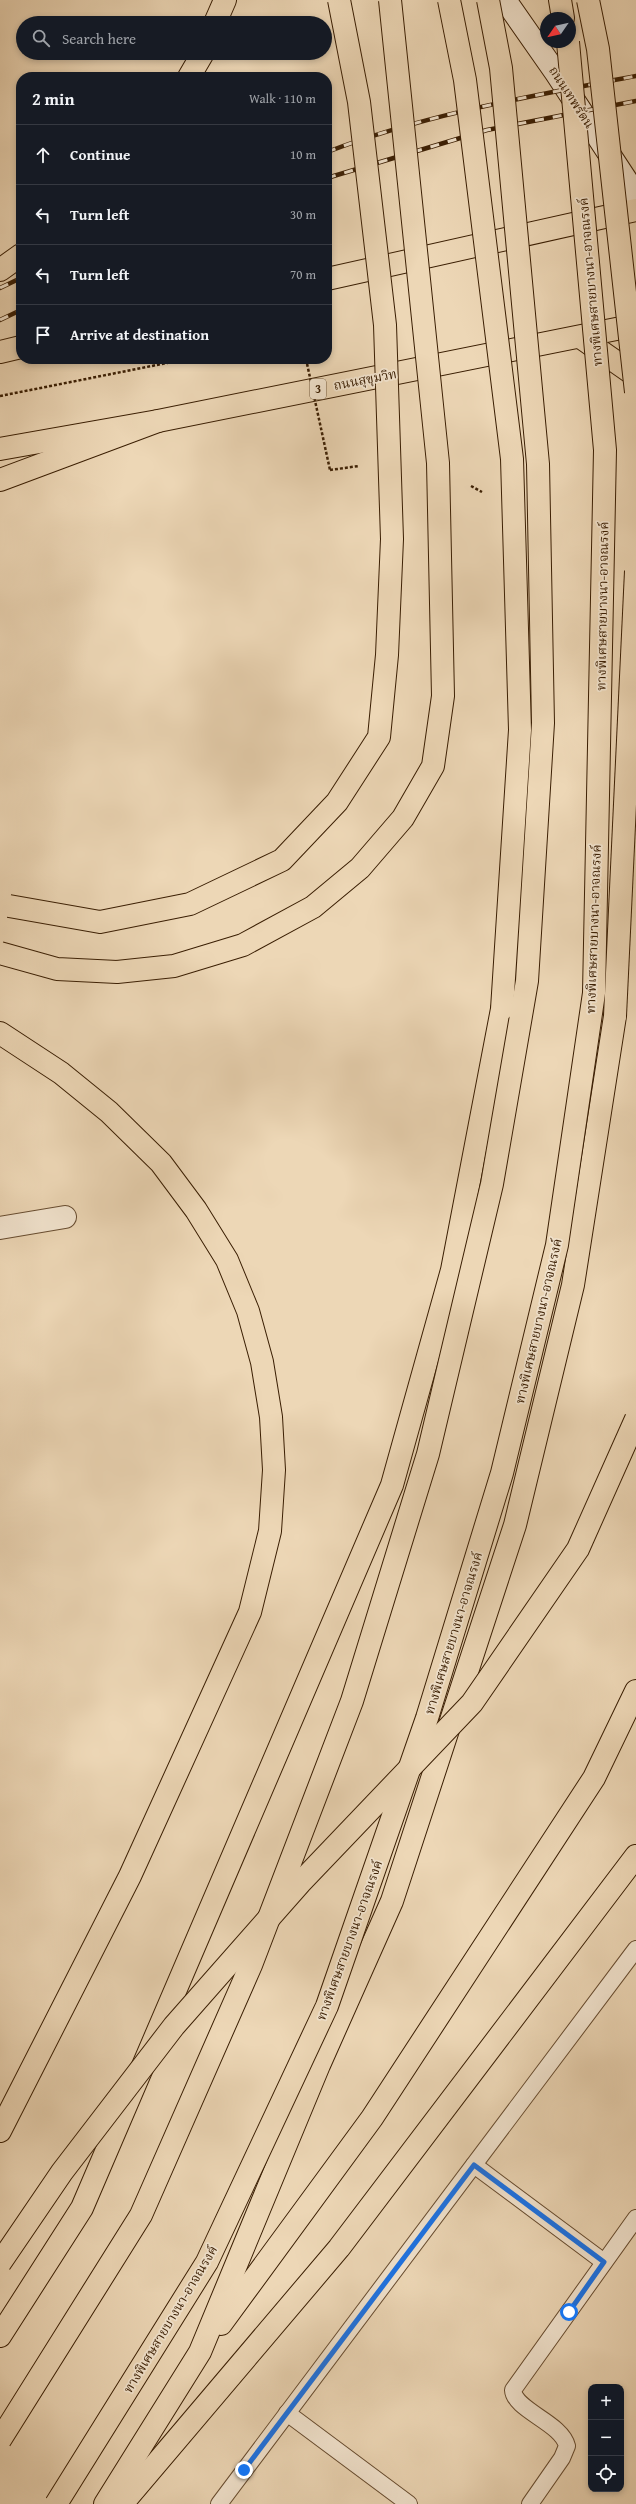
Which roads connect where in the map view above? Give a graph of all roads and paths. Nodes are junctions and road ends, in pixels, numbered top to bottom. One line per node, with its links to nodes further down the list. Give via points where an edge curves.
1 (225, 0): 10 (main road)
2 (339, 0): 33 (main road, bridge, via 359,102 385,325 392,539 387,655 379,737 337,802 282,860 190,904 100,922)
3 (390, 0): 34 (main road, bridge, via 438,463 443,696 433,766 403,818 360,868 313,907 243,945 174,966 117,972 57,969)
4 (449, 0): 47 (main road, bridge, via 465,80 512,459 520,730 502,1009 452,1270 392,1485 82,2208)
5 (488, 0): 50 (main road, bridge, via 501,68 538,464 544,723 526,981 492,1184 428,1454 352,1701 251,1965 141,2215)
6 (505, 0): 14 (main road, ถนนเทพรัตน)
7 (560, 0): 9 (main road)
8 (588, 0): 26 (main road, bridge, via 598,49)
9 (562, 12)
10 (218, 16)
11 (569, 48): 51 (main road, ทางพิเศษสายบางนา-อาจณรงค์, bridge, via 605,450 594,993 556,1245 500,1480 427,1718 327,2006 207,2262)
12 (199, 60): 13 (main road)
13 (192, 72)
14 (636, 195)
15 (636, 210): 18 (main road)
16 (16, 259): 17 (main road)
17 (0, 270)
18 (332, 278)
19 (636, 325): 20 (main road, ถนนสุขุมวิท / 3)
20 (578, 336): 25 (main road); 28 (main road, ถนนสุขุมวิท / 3)
21 (16, 348): 22 (main road)
22 (0, 352)
23 (162, 364): 27 (path)
24 (307, 364): 30 (path, bridge, via 330,470)
25 (636, 376)
26 (636, 392)
27 (0, 396)
28 (158, 421): 29 (main road, ถนนสุขุมวิท / 3); 31 (main road)
29 (0, 448)
30 (362, 466)
31 (0, 480)
32 (636, 570): 48 (main road, bridge, via 615,1016 573,1285 515,1525 392,1901 319,2065)
33 (4, 903)
34 (0, 953)
35 (0, 1033): 42 (main road, via 61,1073 109,1112 161,1163 212,1235 227,1260 248,1311 262,1362 271,1417 274,1470 270,1531 250,1612 130,1876)
36 (65, 1217): 37 (main road)
37 (0, 1228)
38 (636, 1420): 46 (main road, bridge, via 578,1549 472,1703 300,1883 174,2026 62,2172)
39 (636, 1690): 48 (main road, via 594,1778 372,2118)
40 (636, 1856): 53 (main road, via 339,2248)
41 (636, 1949): 43 (lane)
42 (0, 2131)
43 (474, 2165): 45 (lane); 49 (lane)
44 (636, 2218): 45 (lane)
45 (604, 2262): 56 (lane, via 513,2390 519,2401 564,2437 567,2446 562,2458)
46 (0, 2263)
47 (0, 2336)
48 (200, 2352): 52 (main road)
49 (287, 2413): 54 (lane); 55 (lane)
50 (0, 2440)
51 (56, 2504)
52 (105, 2504)
53 (122, 2504)
54 (219, 2504)
55 (409, 2504)
56 (530, 2504)

